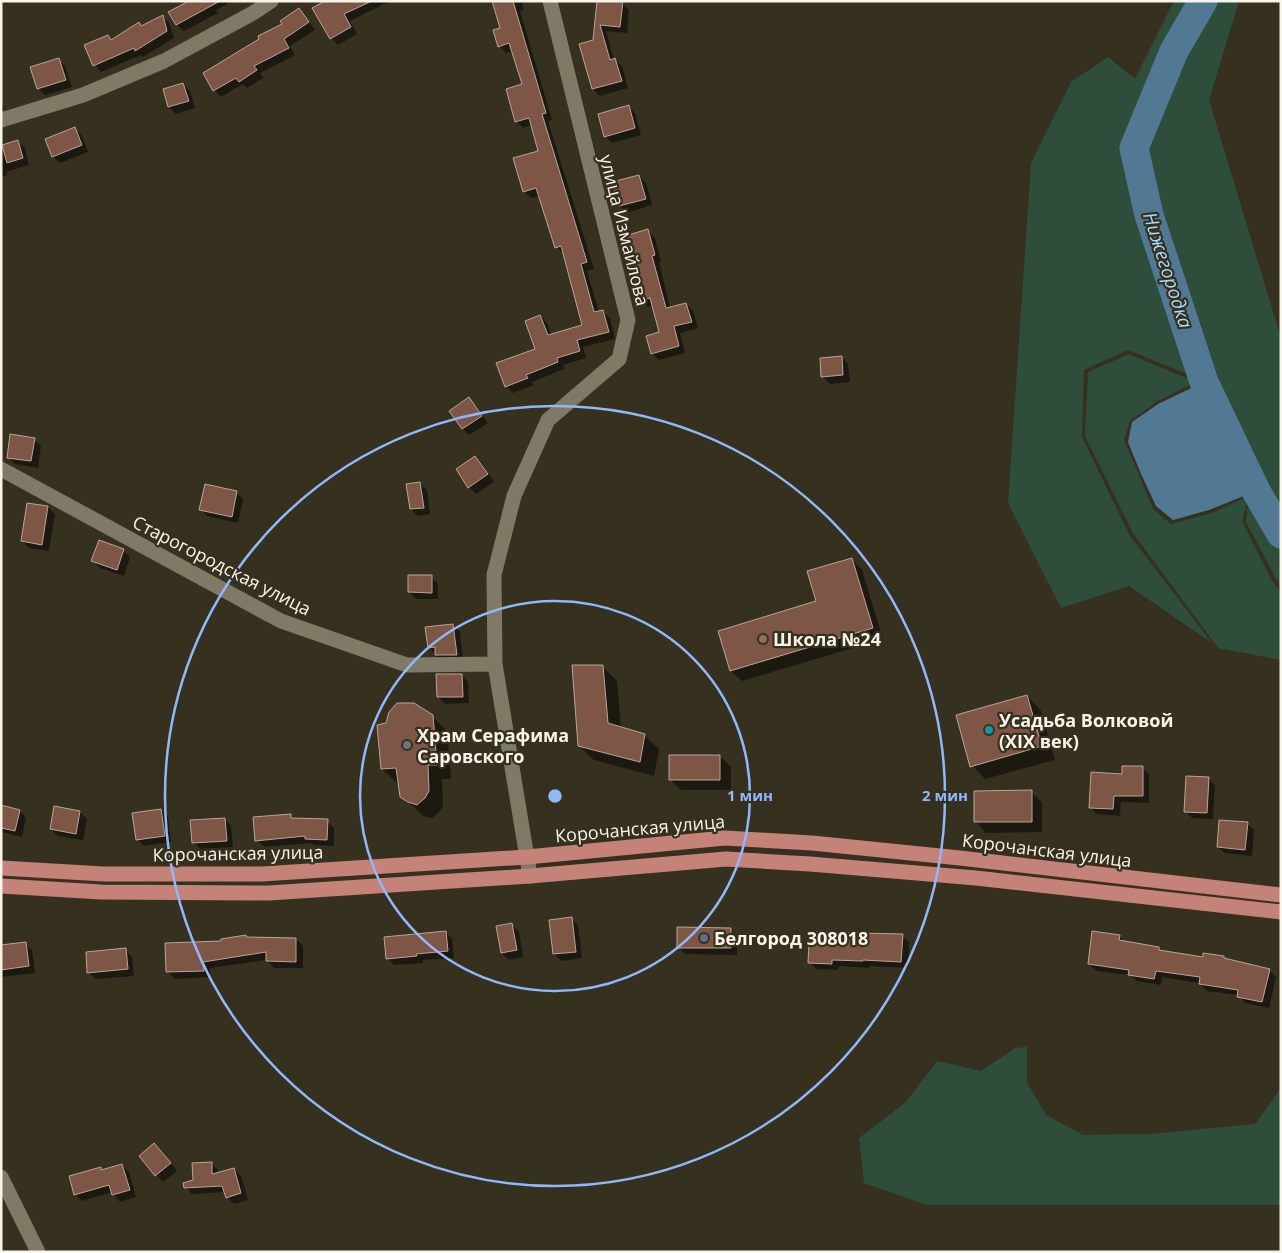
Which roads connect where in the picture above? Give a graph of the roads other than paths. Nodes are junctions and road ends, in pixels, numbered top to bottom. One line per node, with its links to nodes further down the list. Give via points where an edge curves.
1 (271, 1): 3 (street, via 164,61 83,95)
2 (550, 1): 5 (street, улица Измайлова, via 628,320 619,359 548,420 514,496 494,575)
3 (1, 120)
4 (1, 470): 5 (street, Старогородская улица, via 281,620 407,665)
5 (495, 664): 6 (street, улица Измайлова)
6 (527, 857): 7 (main road, Корочанская улица, via 262,874 104,874); 8 (street, улица Измайлова); 10 (main road, Корочанская улица, via 725,838 960,858)
7 (1, 868)
8 (530, 876): 9 (main road, Корочанская улица, via 269,893 100,892); 11 (main road, Корочанская улица, via 726,859 976,878)
9 (1, 886)
10 (1281, 896)
11 (1281, 912)
12 (1, 1177): 13 (street)
13 (38, 1252)

